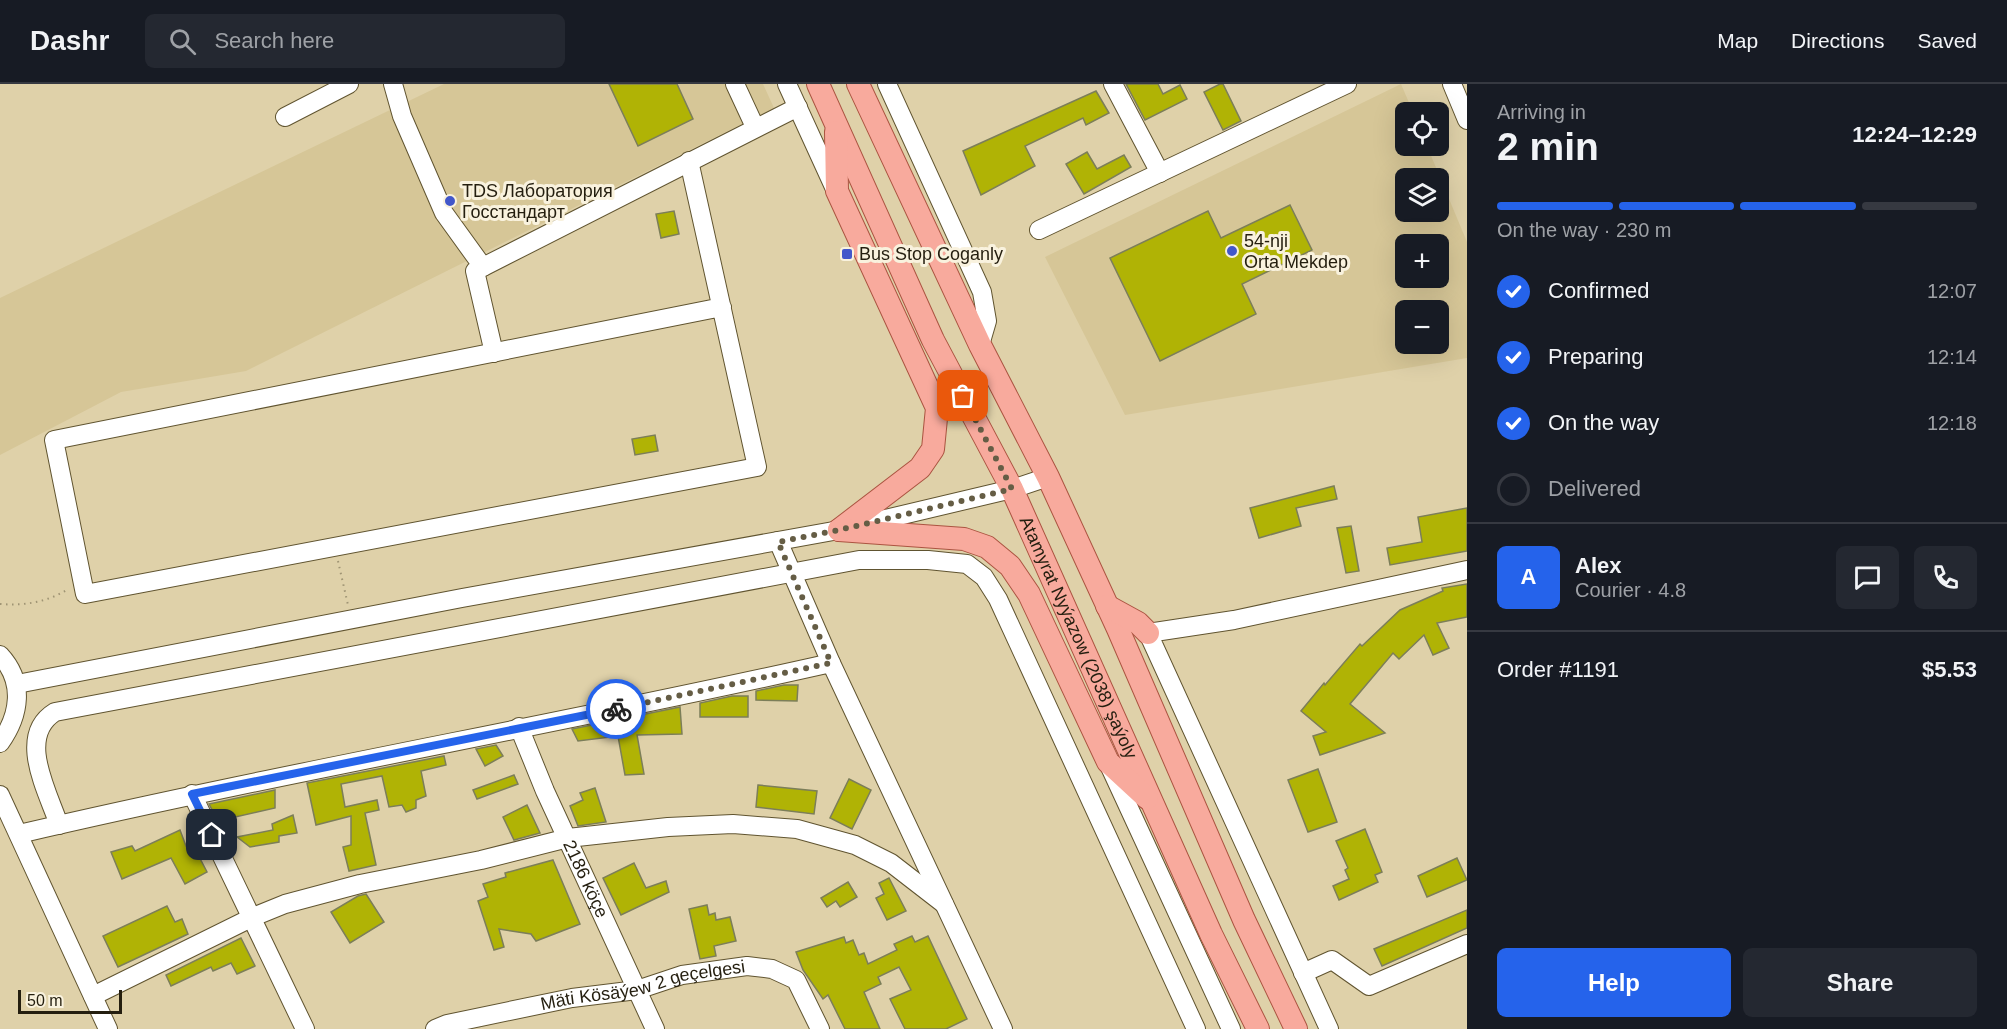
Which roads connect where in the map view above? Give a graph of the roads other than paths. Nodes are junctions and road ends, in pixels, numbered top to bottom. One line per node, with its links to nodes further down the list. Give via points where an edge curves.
1 (349, 84): 12 (street)
2 (393, 84): 20 (street, via 402,116 444,213)
3 (735, 84): 15 (street)
4 (787, 84): 11 (street)
5 (818, 84): 14 (main road, Atamyrat Nyýazow (2038) şaýoly)
6 (858, 84): 24 (main road, Atamyrat Nyýazow (2038) şaýoly)
7 (1113, 84): 17 (street)
8 (1347, 84): 17 (street)
9 (1452, 84): 13 (street)
10 (889, 85): 24 (street, via 982,292 987,321)
11 (798, 107): 15 (street); 18 (street)
12 (285, 117)
13 (1467, 120)
14 (836, 124): 18 (main road); 23 (main road, Atamyrat Nyýazow (2038) şaýoly)
15 (755, 127): 16 (street)
16 (689, 161): 20 (street); 22 (street)
17 (1161, 173): 19 (street)
18 (837, 191): 21 (main road)
19 (1039, 230)
20 (483, 267): 25 (street, via 475,271)
21 (890, 307): 23 (main road); 28 (main road, via 937,408 933,449 908,479)
22 (722, 308): 25 (street); 25 (street, via 757,468 85,594 54,440)
23 (933, 340): 27 (main road, Atamyrat Nyýazow (2038) şaýoly)
24 (980, 345): 26 (main road, Atamyrat Nyýazow (2038) şaýoly)
25 (494, 353)
26 (1048, 477): 27 (street); 33 (main road, Atamyrat Nyýazow (2038) şaýoly)
27 (1012, 489): 28 (street); 32 (main road, Atamyrat Nyýazow (2038) şaýoly)
28 (839, 530): 29 (street); 37 (main road, via 938,535 987,548 1010,566 1029,594)
29 (778, 542): 31 (street); 38 (street)
30 (1467, 570): 34 (street, via 1234,620)
31 (789, 571): 36 (street); 45 (street, via 54,712 43,719 38,729 36,754); 61 (street, via 859,560 928,560 967,564 984,577 998,599)
32 (1063, 601): 37 (main road); 44 (main road, Atamyrat Nyýazow (2038) şaýoly)
33 (1107, 606): 34 (main road); 64 (main road, Atamyrat Nyýazow (2038) şaýoly, via 1244,920)
34 (1148, 633): 51 (street)
35 (0, 655): 38 (street)
36 (831, 663): 39 (street); 48 (street)
37 (1066, 672): 41 (main road)
38 (17, 684): 40 (street, via 18,705 12,726)
39 (519, 727): 42 (street); 47 (street, 2186 köçe)
40 (0, 743)
41 (1108, 762): 44 (main road); 62 (street)
42 (192, 794): 45 (street); 49 (street)
43 (0, 795): 46 (street)
44 (1153, 803): 63 (main road, Atamyrat Nyýazow (2038) şaýoly)
45 (59, 825): 46 (street)
46 (19, 834): 53 (street)
47 (568, 838): 48 (street, via 733,824 797,829 855,845 891,864); 49 (street, via 360,884); 52 (street, 2186 köçe)
48 (947, 906): 60 (street)
49 (253, 917): 53 (street); 56 (street)
50 (1467, 944): 51 (street, via 1370,986 1332,960)
51 (1303, 973): 65 (street)
52 (637, 990): 54 (street, Mäti Kösäýew 2 geçelgesi, via 572,998); 58 (street, 2186 köçe); 59 (street, Mäti Kösäýew 2 geçelgesi, via 682,975 747,966 772,969 796,980)
53 (93, 996): 55 (street)
54 (470, 1024): 57 (street, Mäti Kösäýew 2 geçelgesi)
55 (108, 1029)
56 (305, 1029)
57 (435, 1029)
58 (655, 1029)
59 (820, 1029)
60 (1003, 1029)
61 (1196, 1029)
62 (1231, 1029)
63 (1258, 1029)
64 (1296, 1029)
65 (1329, 1029)

